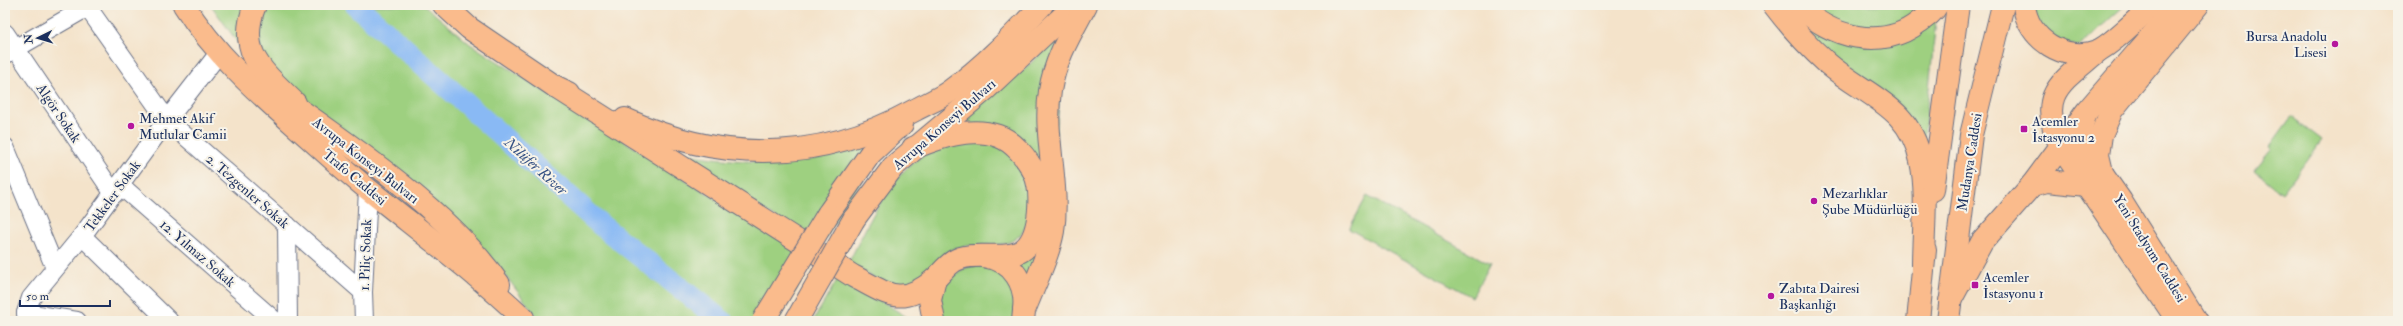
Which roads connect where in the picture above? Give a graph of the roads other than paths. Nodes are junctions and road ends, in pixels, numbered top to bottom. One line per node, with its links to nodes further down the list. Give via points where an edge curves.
1 (184, 5): 21 (main road, Trafo Caddesi)
2 (202, 5): 24 (main road, Avrupa Konseyi Bulvarı, via 226,41 264,84)
3 (255, 5): 24 (main road, via 249,19 247,36 252,56 265,74)
4 (444, 5): 22 (main road, Avrupa Konseyi Bulvarı, via 469,28)
5 (1042, 5): 23 (main road, Avrupa Konseyi Bulvarı, via 987,62 948,93)
6 (1075, 5): 29 (main road, Avrupa Konseyi Bulvarı, via 987,88)
7 (1086, 5): 42 (main road, via 1059,56 1050,92 1050,132 1055,184 1052,231)
8 (1774, 5): 37 (main road, via 1828,64 1899,114 1913,136 1924,179)
9 (1799, 5): 10 (main road, via 1833,30 1873,39 1908,31 1934,11)
10 (1937, 5)
11 (1958, 5): 37 (main road)
12 (2003, 5): 41 (main road, Mudanya Caddesi, via 1971,135)
13 (2024, 5): 20 (main road, via 2031,27 2046,43 2062,52 2075,54)
14 (2151, 5): 20 (main road)
15 (2174, 5): 25 (main road, via 2161,25)
16 (2198, 5): 30 (main road, via 2112,110 2101,135)
17 (88, 6): 19 (street); 26 (street, 2. Tezgenler Sokak)
18 (5, 33): 19 (street, Algör Sokak)
19 (10, 51): 33 (street, Algör Sokak)
20 (2098, 51): 28 (main road, via 2058,85 2051,115)
21 (219, 53): 26 (street, Tekkeler Sokak); 32 (main road, Trafo Caddesi, via 264,98)
22 (556, 87): 23 (main road, Avrupa Konseyi Bulvarı, via 639,125 675,138 710,147 749,152 788,151 834,143 865,134); 39 (main road, via 853,276 890,295 903,297 916,292)
23 (922, 106): 50 (main road, bridge, via 870,154 828,214)
24 (308, 115): 44 (main road, Avrupa Konseyi Bulvarı, via 419,201 465,242 489,270)
25 (2085, 115): 28 (main road); 30 (main road, via 2081,129 2083,143)
26 (166, 120): 33 (street, Tekkeler Sokak); 34 (street, 2. Tezgenler Sokak)
27 (5, 147): 38 (street)
28 (2061, 147): 30 (main road); 31 (main road)
29 (913, 148): 36 (main road, via 946,136 974,133 999,136 1020,152 1034,173 1039,201 1035,234 1024,250 1010,255); 51 (main road, Avrupa Konseyi Bulvarı, bridge, via 893,167 854,219)
30 (2095, 180): 31 (main road, via 2047,181); 55 (main road, Yeni Stadyum Caddesi); 56 (main road, Yeni Stadyum Caddesi)
31 (2032, 185): 41 (main road, via 1982,242)
32 (368, 189): 40 (street, 1. Piliç Sokak); 44 (main road, Trafo Caddesi, via 486,283)
33 (117, 190): 35 (street, Tekkeler Sokak); 47 (street, 12. Yılmaz Sokak)
34 (287, 225): 40 (street, 2. Tezgenler Sokak); 48 (street)
35 (82, 236): 38 (street, Tekkeler Sokak); 46 (street)
36 (977, 255): 39 (main road, via 955,260); 42 (main road, via 996,258 1011,268 1022,286 1025,300)
37 (1923, 266): 53 (main road, via 1908,306); 54 (main road)
38 (54, 268): 43 (street, Tekkeler Sokak, via 31,298)
39 (934, 279): 52 (main road, via 930,300)
40 (363, 292): 49 (street, 1. Piliç Sokak)
41 (1949, 311)
42 (1023, 316)
43 (28, 317): 45 (street)
44 (524, 320)
45 (77, 321)
46 (169, 321)
47 (275, 321)
48 (288, 321)
49 (364, 321)
50 (763, 321)
51 (796, 321)
52 (934, 321)
53 (1907, 321)
54 (1918, 321)
55 (2178, 321)
56 (2196, 321)

